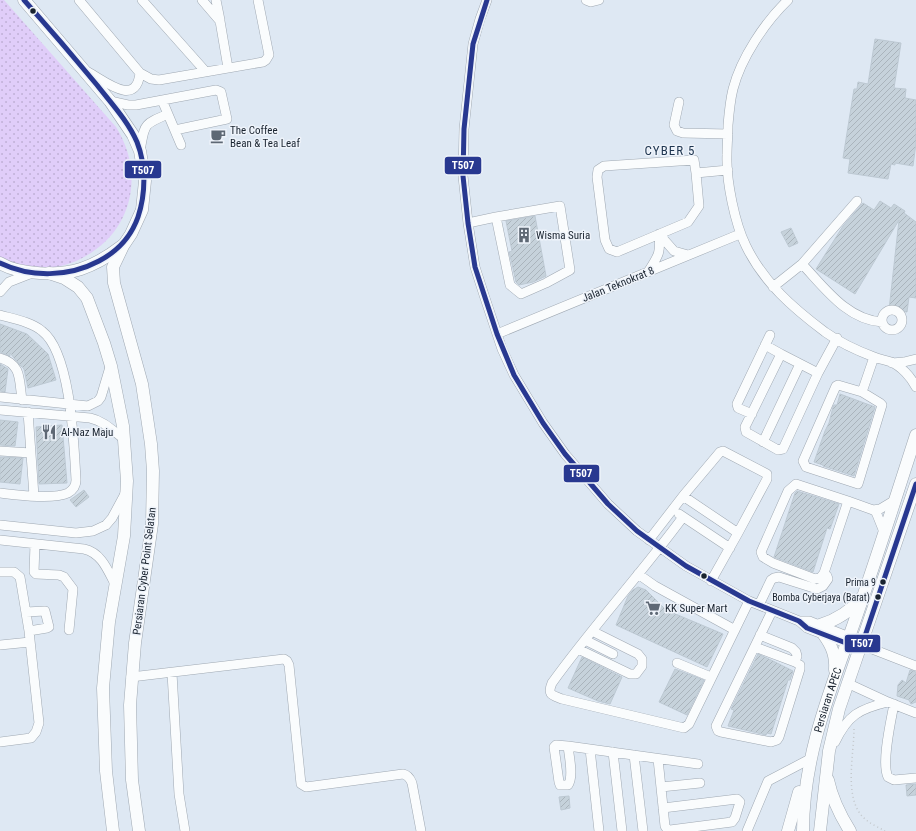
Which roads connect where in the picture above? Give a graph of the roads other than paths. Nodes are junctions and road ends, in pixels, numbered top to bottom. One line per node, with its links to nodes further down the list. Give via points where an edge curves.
1 (24, 0): 13 (main road, Persiaran Cyber Point Selatan)
2 (142, 0): 14 (street)
3 (202, 0): 11 (street)
4 (216, 0): 11 (street)
5 (258, 0): 12 (street, via 268,59)
6 (487, 0): 28 (street, via 473,44 464,129 463,176)
7 (586, 0): 8 (street)
8 (599, 0)
9 (787, 0): 21 (street, via 760,33 743,64 733,88)
10 (80, 1): 15 (street)
11 (220, 21): 12 (street)
12 (228, 68): 14 (street)
13 (85, 71): 15 (street, via 118,89 127,91 135,88); 17 (main road, Persiaran Cyber Point Selatan)
14 (206, 72): 15 (street, via 159,80)
15 (140, 73)
16 (162, 100): 17 (street, via 128,105); 19 (street); 20 (street, via 216,90 221,92 227,119)
17 (110, 101): 23 (main road, Persiaran Cyber Point Selatan, via 133,135)
18 (679, 102): 21 (street, via 674,125 677,131)
19 (168, 114): 20 (street); 23 (street, via 146,126)
20 (175, 130): 22 (street)
21 (728, 134): 24 (street)
22 (181, 145)
23 (140, 151): 31 (main road, Persiaran Cyber Point Selatan, via 145,181 142,210)
24 (728, 170): 25 (street); 30 (street)
25 (696, 173): 29 (street, via 698,206 688,222); 29 (street, via 694,160 604,166 598,170 596,177 605,240 609,249 617,252)
26 (857, 201): 34 (street)
27 (496, 217): 27 (street, via 560,206 570,270 521,294 510,285); 28 (street)
28 (468, 223): 42 (street, via 475,267)
29 (659, 234): 32 (street, via 674,251); 36 (street, via 661,247)
30 (740, 234): 32 (street, Jalan Teknokrat 8); 38 (street, via 752,258)
31 (123, 246): 37 (main road, via 81,269); 116 (main road, Persiaran Cyber Point Selatan, via 113,267 114,283 142,384 152,444 153,471 152,524)
32 (688, 255): 36 (street, Jalan Teknokrat 8)
33 (0, 263): 35 (main road, via 20,271)
34 (802, 264): 38 (street); 41 (street, via 836,301 858,316)
35 (34, 272): 37 (main road); 39 (street, via 9,282)
36 (648, 272): 42 (street, Jalan Teknokrat 8)
37 (49, 273): 52 (main road, via 64,278 78,287 87,298)
38 (773, 287): 44 (street, via 792,306)
39 (0, 292)
40 (0, 315): 58 (street, via 32,325 49,338 58,357)
41 (882, 322)
42 (497, 334): 82 (street, via 514,375 565,454 608,504)
43 (770, 335): 45 (street)
44 (837, 338): 47 (street); 53 (street)
45 (765, 345): 46 (street); 61 (street, via 737,404 738,408)
46 (781, 354): 51 (street); 61 (street)
47 (874, 357): 50 (street); 55 (street)
48 (0, 358): 57 (street, via 10,361 17,369)
49 (916, 359): 50 (street)
50 (892, 363): 54 (street, via 910,377)
51 (800, 364): 53 (street); 65 (street)
52 (111, 366): 58 (street, via 104,392 98,401 84,407); 64 (main road)
53 (818, 373): 65 (street, via 783,449 778,450)
54 (916, 387)
55 (862, 392): 55 (street, via 882,405 858,484 806,467 803,461 836,386)
56 (0, 397): 57 (street)
57 (22, 400): 58 (street)
58 (71, 405): 62 (street)
59 (0, 410): 60 (street)
60 (28, 412): 62 (street); 67 (street)
61 (752, 414): 65 (street, via 745,427 746,432)
62 (72, 415): 64 (street, via 97,419); 71 (street, via 76,485 69,493)
63 (916, 435): 73 (main road, Persiaran APEC)
64 (124, 439): 69 (main road)
65 (763, 442)
66 (0, 451): 67 (street)
67 (31, 453): 71 (street)
68 (916, 484): 106 (main road, Persiaran APEC)
69 (127, 490): 78 (street, via 112,518 106,525 93,531 76,533); 90 (main road, via 124,536)
70 (0, 493): 71 (street)
71 (34, 496)
72 (683, 496): 75 (street); 80 (street); 80 (street, via 720,452 724,451 767,474 767,479)
73 (894, 500): 76 (street, via 880,509); 79 (main road, Persiaran APEC)
74 (848, 501): 76 (street); 87 (street); 87 (street, via 793,485 761,552 763,557 815,579)
75 (673, 510): 77 (street); 82 (street)
76 (873, 510): 79 (street)
77 (683, 518): 84 (street); 85 (street)
78 (0, 525)
79 (884, 532): 91 (main road, Persiaran APEC)
80 (738, 533): 85 (street)
81 (0, 540): 83 (street)
82 (649, 540): 84 (street)
83 (35, 544): 90 (street, via 91,551 101,560); 96 (street, via 34,572 64,577 73,589)
84 (660, 548): 88 (street); 89 (street)
85 (730, 548): 89 (street)
86 (0, 572): 95 (street, via 14,572 20,577)
87 (824, 573): 93 (street, via 828,579 817,589 779,577 774,578)
88 (638, 574): 97 (street); 100 (street)
89 (711, 581): 92 (street)
90 (116, 586): 135 (main road, via 109,622 103,688 106,771)
91 (863, 595): 98 (main road, via 853,608); 103 (main road, Persiaran APEC)
92 (749, 601): 93 (street); 97 (street)
93 (759, 605): 94 (street)
94 (772, 611): 98 (street, via 799,621 809,621); 101 (street)
95 (26, 612): 99 (street); 99 (street, via 45,611 49,627)
96 (69, 630)
97 (735, 630): 114 (street)
98 (822, 630): 103 (street); 115 (main road, via 836,661)
99 (29, 631): 104 (street)
100 (592, 631): 102 (street); 108 (street, via 638,654 642,659 641,669 636,674 630,674)
101 (760, 635): 107 (street); 110 (street, via 792,648 797,656)
102 (585, 640): 108 (street); 109 (street)
103 (848, 640): 106 (street); 115 (main road, Persiaran APEC)
104 (30, 642): 105 (street); 121 (street, via 39,723 31,738)
105 (0, 645)
106 (862, 645): 112 (street); 117 (main road, Persiaran APEC)
107 (754, 647): 110 (street); 110 (street, via 716,726 718,731 771,742 777,740 800,670 800,665)
108 (578, 648): 114 (street, via 552,683 552,695 680,728 689,724)
109 (613, 654)
110 (795, 662)
111 (678, 663): 114 (street)
112 (916, 666)
113 (172, 672): 116 (street); 137 (street, via 179,794); 138 (street, via 282,658 286,660 289,665 301,784 306,787 407,775 412,783)
114 (711, 677)
115 (835, 677): 120 (main road, Persiaran APEC)
116 (131, 678): 136 (main road, Persiaran Cyber Point Selatan, via 132,780)
117 (847, 683): 118 (street); 126 (main road, Persiaran APEC)
118 (891, 703): 119 (street); 126 (street, via 865,708 854,715 840,732); 131 (street, via 884,764 886,774 894,780)
119 (916, 713)
120 (816, 735): 128 (main road); 144 (main road, Persiaran APEC, via 806,785)
121 (0, 742)
122 (568, 746): 123 (street)
123 (590, 749): 124 (street); 139 (street)
124 (613, 752): 125 (street); 140 (street)
125 (634, 755): 127 (street); 141 (street)
126 (828, 758): 130 (main road, Persiaran APEC)
127 (658, 759): 129 (street); 133 (street)
128 (808, 760): 142 (street, via 768,781); 143 (main road)
129 (698, 764)
130 (826, 773): 145 (main road, Persiaran APEC); 146 (main road, via 830,793)
131 (916, 778)
132 (700, 783): 133 (street)
133 (661, 788): 134 (street)
134 (663, 808): 134 (street, via 737,799 740,802 732,822 670,830 665,826)
135 (113, 831)
136 (139, 831)
137 (184, 831)
138 (421, 831)
139 (598, 831)
140 (622, 831)
141 (643, 831)
142 (746, 831)
143 (788, 831)
144 (803, 831)
145 (820, 831)
146 (850, 831)

